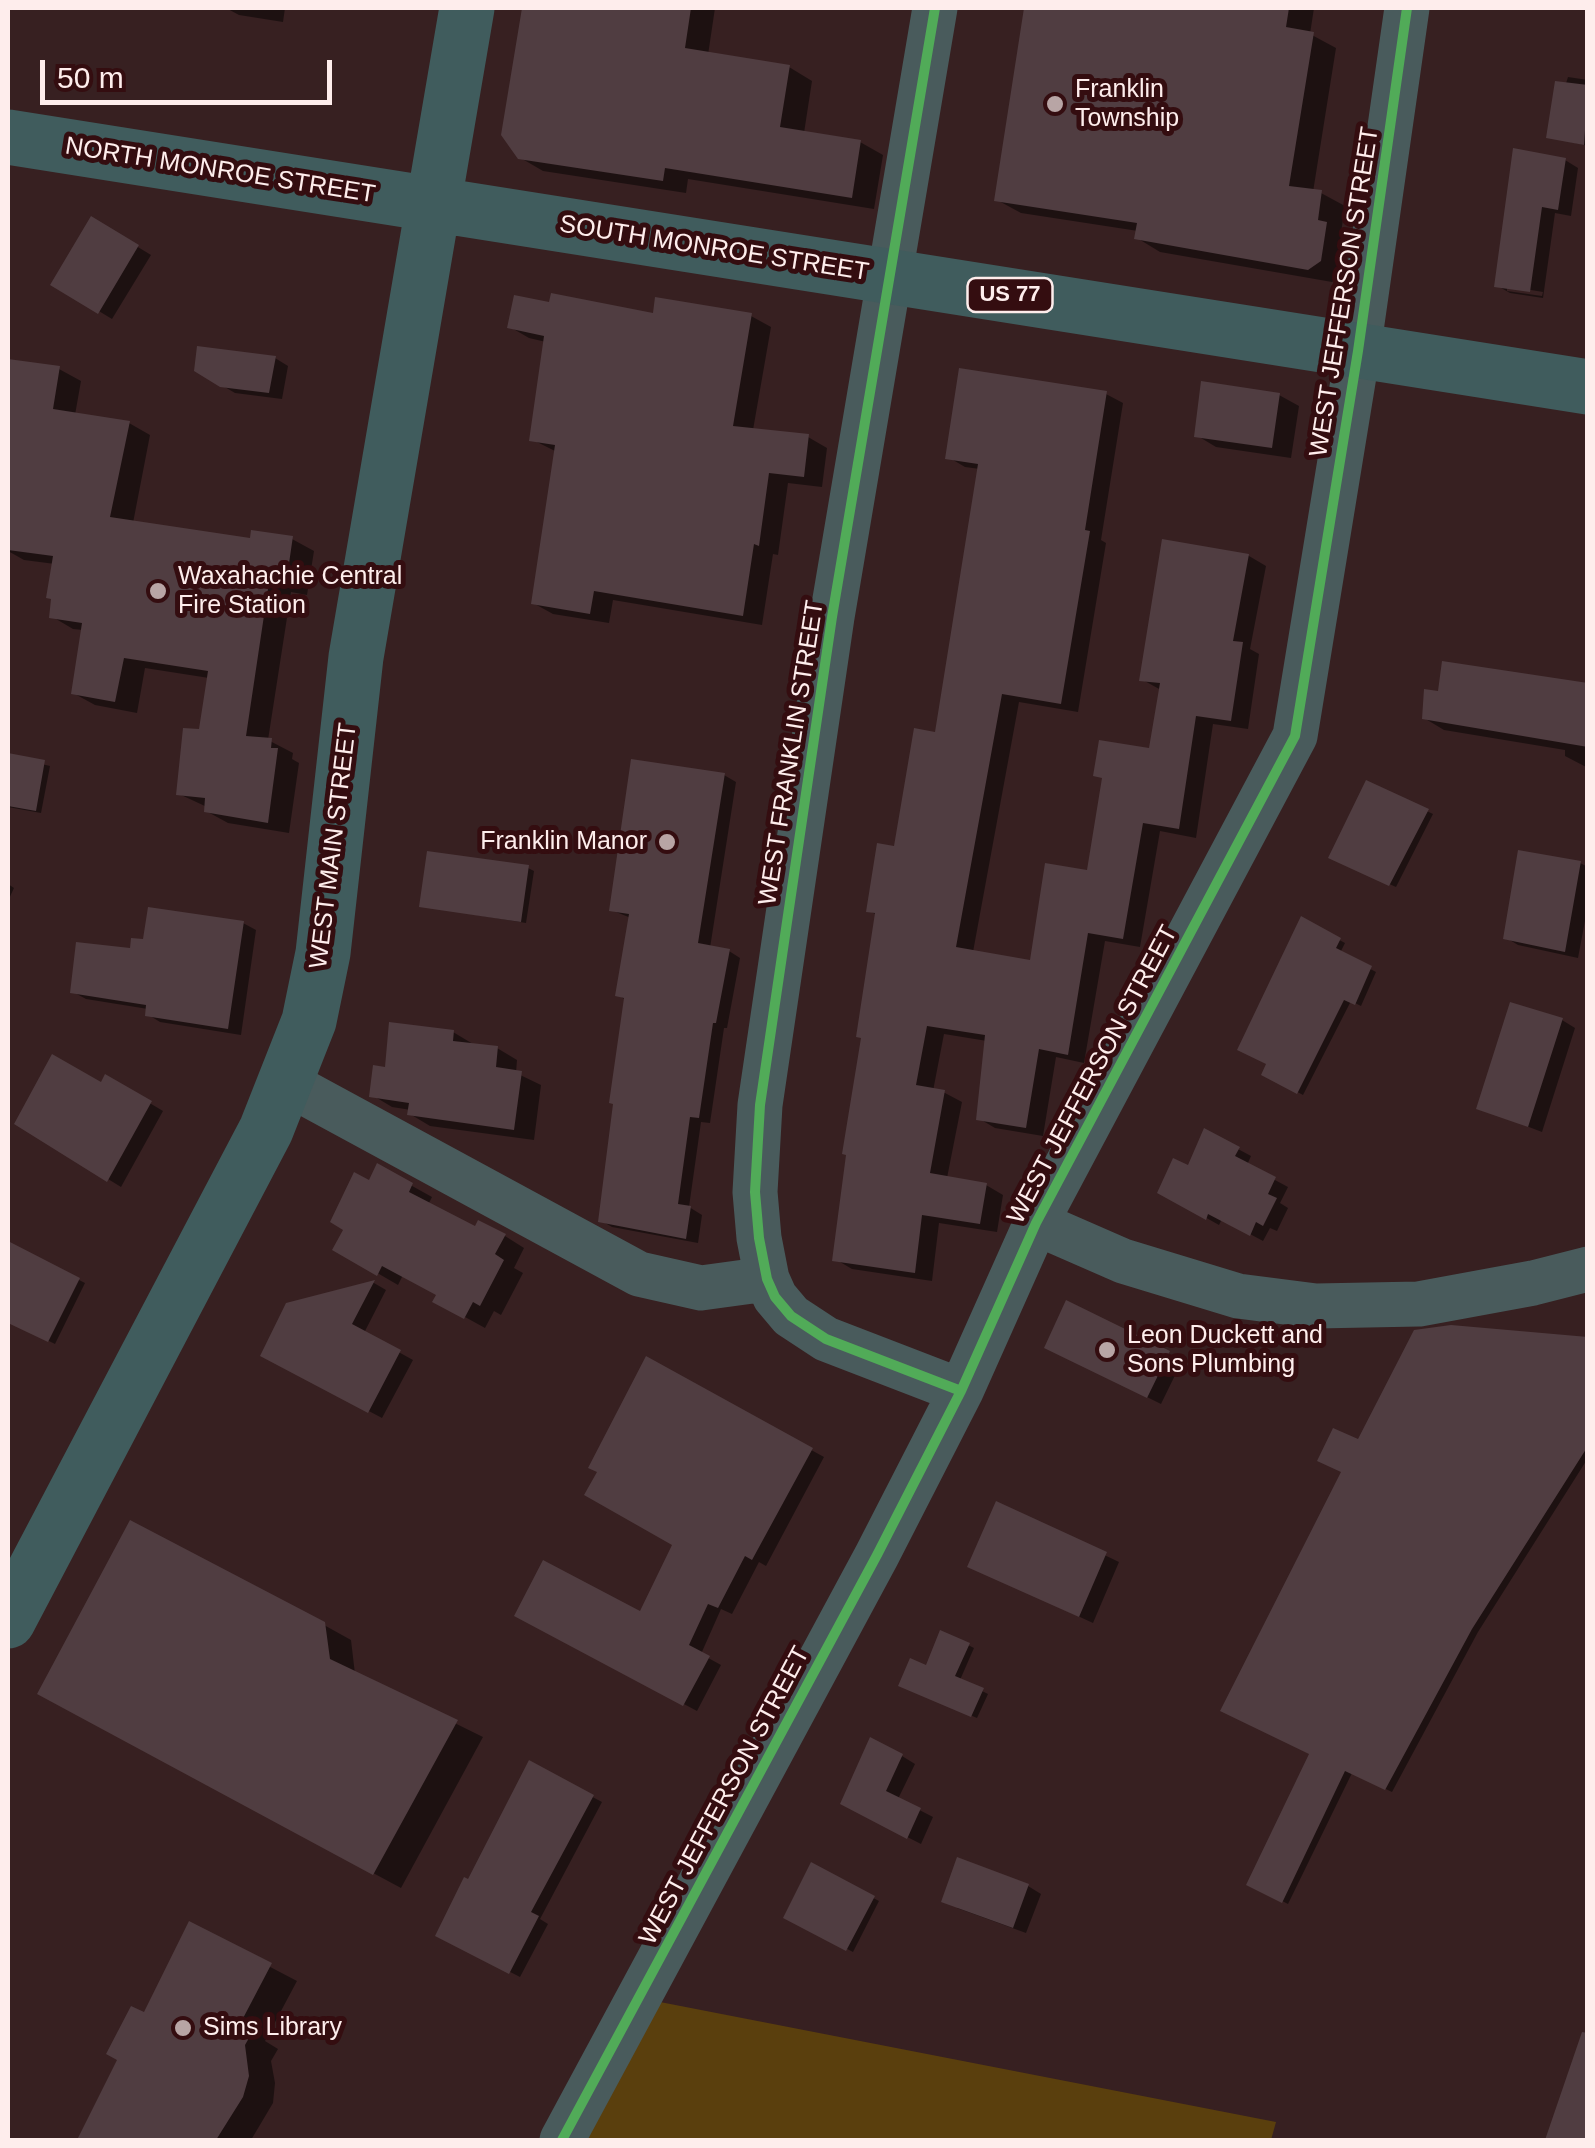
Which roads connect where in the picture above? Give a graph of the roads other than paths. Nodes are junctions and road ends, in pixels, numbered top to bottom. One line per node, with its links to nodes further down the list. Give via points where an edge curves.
1 (467, 8): 5 (main road, WEST MAIN STREET)
2 (935, 8): 6 (street, WEST FRANKLIN STREET)
3 (1406, 8): 7 (street, WEST JEFFERSON STREET)
4 (8, 137): 5 (main road, NORTH MONROE STREET / US 77)
5 (433, 204): 6 (main road, SOUTH MONROE STREET / US 77); 9 (main road, WEST MAIN STREET, via 356,656 323,953 309,1021)
6 (890, 276): 7 (main road, SOUTH MONROE STREET / US 77); 12 (street, WEST FRANKLIN STREET, via 760,1105 755,1192)
7 (1358, 350): 8 (main road, SOUTH MONROE STREET / US 77); 10 (street, WEST JEFFERSON STREET, via 1295,736)
8 (1588, 387)
9 (285, 1082): 12 (street, via 638,1274 701,1288); 14 (main road, WEST MAIN STREET, via 248,1165)
10 (1036, 1223): 11 (street, via 1124,1261 1238,1296 1316,1306 1419,1304); 13 (street, WEST JEFFERSON STREET)
11 (1588, 1269)
12 (767, 1280): 13 (street, WEST FRANKLIN STREET, via 791,1316 826,1339)
13 (960, 1390): 15 (street, WEST JEFFERSON STREET)
14 (8, 1621)
15 (562, 2140)

